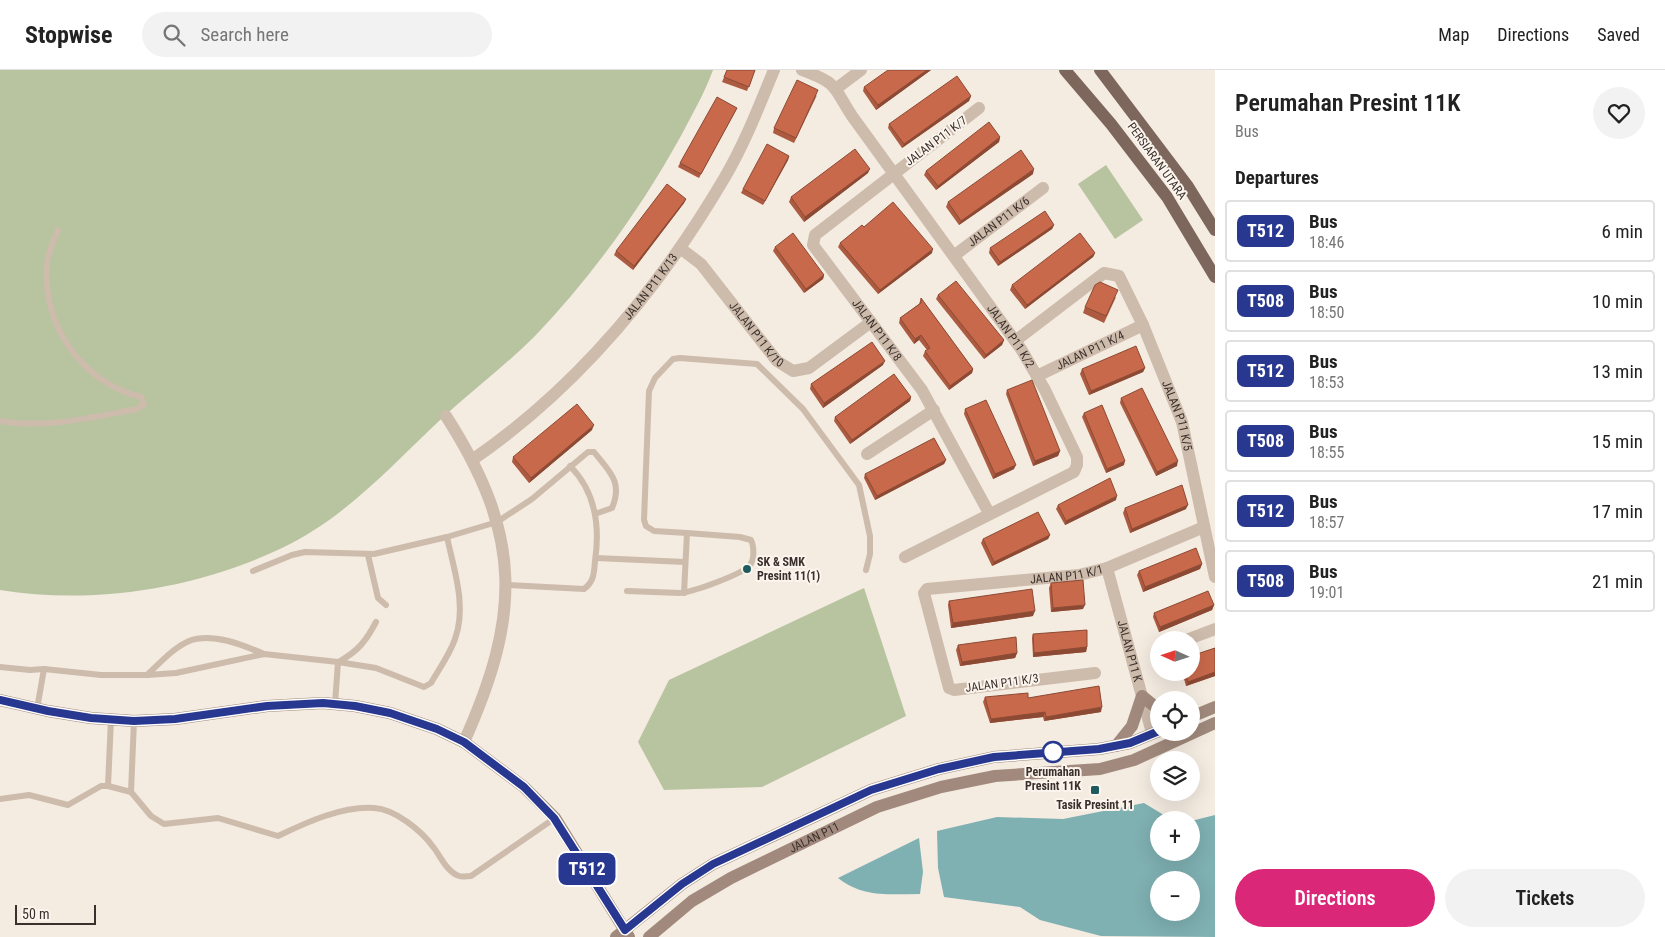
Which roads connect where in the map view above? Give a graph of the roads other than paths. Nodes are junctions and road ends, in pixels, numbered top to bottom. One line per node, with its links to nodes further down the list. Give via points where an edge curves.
1 (774, 70): 12 (street, JALAN P11 K/13, via 726,176)
2 (802, 70): 6 (street, via 826,79)
3 (861, 70): 6 (street)
4 (1065, 70): 14 (main road, PERSIARAN UTARA, via 1167,197)
5 (1100, 70): 11 (main road, PERSIARAN UTARA, via 1187,185)
6 (837, 88): 8 (street, JALAN P11 K/2, via 852,116)
7 (979, 108): 8 (street, JALAN P11 K/7)
8 (893, 173): 13 (street, JALAN P11 K/2); 15 (street, JALAN P11 K/8, via 815,235 813,240)
9 (1044, 188): 13 (street, JALAN P11 K/6)
10 (58, 230): 21 (lane, via 47,262 48,292 64,341 83,365 124,393 141,397 144,404 137,409 74,421 13,424)
11 (1215, 230)
12 (680, 248): 15 (street, JALAN P11 K/10, via 701,264 777,361 793,371 809,368); 23 (street, JALAN P11 K/13, via 617,329 572,378 497,443)
13 (955, 255): 17 (street, JALAN P11 K/2)
14 (1215, 277)
15 (871, 322): 19 (street, JALAN P11 K/8)
16 (1143, 325): 17 (street, JALAN P11 K/5, via 1119,276 1104,273); 18 (street, JALAN P11 K/4); 28 (street, JALAN P11 K/5, via 1182,422)
17 (1015, 341): 18 (street, JALAN P11 K/2)
18 (1037, 376): 25 (street, JALAN P11 K/2, via 1077,457 1077,465 1074,472)
19 (934, 410): 22 (street); 25 (street, JALAN P11 K/8)
20 (446, 416): 23 (street)
21 (0, 421)
22 (867, 454)
23 (472, 460): 27 (street)
24 (570, 466): 26 (lane, via 588,488); 26 (lane, via 591,452 612,475 618,488 612,508); 27 (lane, via 532,499)
25 (989, 513): 32 (street, JALAN P11 K/2)
26 (595, 514): 33 (lane)
27 (497, 522): 30 (lane); 39 (street)
28 (1204, 527): 35 (street, JALAN P11 K/1); 38 (street, JALAN P11 K/5)
29 (687, 533): 34 (lane); 36 (lane, via 654,531 646,526 644,520 650,386 673,359 749,362 763,367 803,409 836,457 854,476 863,500 870,536); 41 (lane, via 747,538 752,543 753,559 748,568)
30 (446, 537): 31 (lane); 48 (lane, via 459,592 459,616 455,639 431,683 424,687 376,668)
31 (368, 555): 37 (lane, via 305,552); 43 (lane, via 378,598)
32 (905, 557)
33 (596, 558): 34 (lane); 39 (lane, via 593,579 584,589)
34 (685, 562): 41 (lane)
35 (1108, 568): 42 (street, JALAN P11 K/1, via 1079,575 927,589); 53 (street, JALAN P11 K)
36 (866, 570)
37 (254, 571)
38 (1215, 576)
39 (507, 585): 68 (street, via 496,656)
40 (627, 590): 41 (lane)
41 (684, 593)
42 (924, 593): 51 (street, JALAN P11 K/3, via 949,688 954,690)
43 (386, 605)
44 (376, 622): 48 (lane, via 356,652)
45 (1215, 629): 46 (street)
46 (1200, 635)
47 (264, 654): 48 (lane); 52 (lane, via 176,673); 52 (lane, via 228,641 191,640)
48 (338, 662): 56 (lane)
49 (0, 667): 50 (lane)
50 (44, 668): 52 (lane, via 101,675); 58 (lane)
51 (1095, 673)
52 (147, 675)
53 (1142, 696): 55 (main road); 60 (street, JALAN P11 K); 69 (main road, via 1132,726)
54 (0, 700): 58 (main road)
55 (1150, 703)
56 (335, 704): 62 (main road, via 267,706 175,719); 68 (main road, via 390,713)
57 (1215, 707): 59 (main road)
58 (37, 709): 61 (main road)
59 (1200, 713)
60 (1150, 718)
61 (111, 719): 62 (main road); 71 (lane)
62 (134, 721): 72 (lane)
63 (1215, 724): 64 (main road, JALAN P11)
64 (1200, 731)
65 (1150, 734): 69 (main road, JALAN P11)
66 (1150, 740): 70 (main road)
67 (1178, 741): 70 (main road, JALAN P11)
68 (464, 742): 74 (main road, via 524,787)
69 (1116, 746): 75 (main road, JALAN P11, via 994,757 939,769 871,790 713,864 682,884)
70 (1134, 760): 76 (main road, JALAN P11, via 1100,769 995,776 941,787 877,807 731,878 692,901)
71 (108, 786): 72 (lane); 73 (lane, via 101,786 68,805 29,795)
72 (132, 792): 74 (lane, via 151,816 164,824 218,818 278,836 353,809 376,808 402,818 420,831 448,869 460,876 471,876)
73 (0, 799)
74 (554, 818): 75 (main road)
75 (623, 934)
76 (649, 937)

